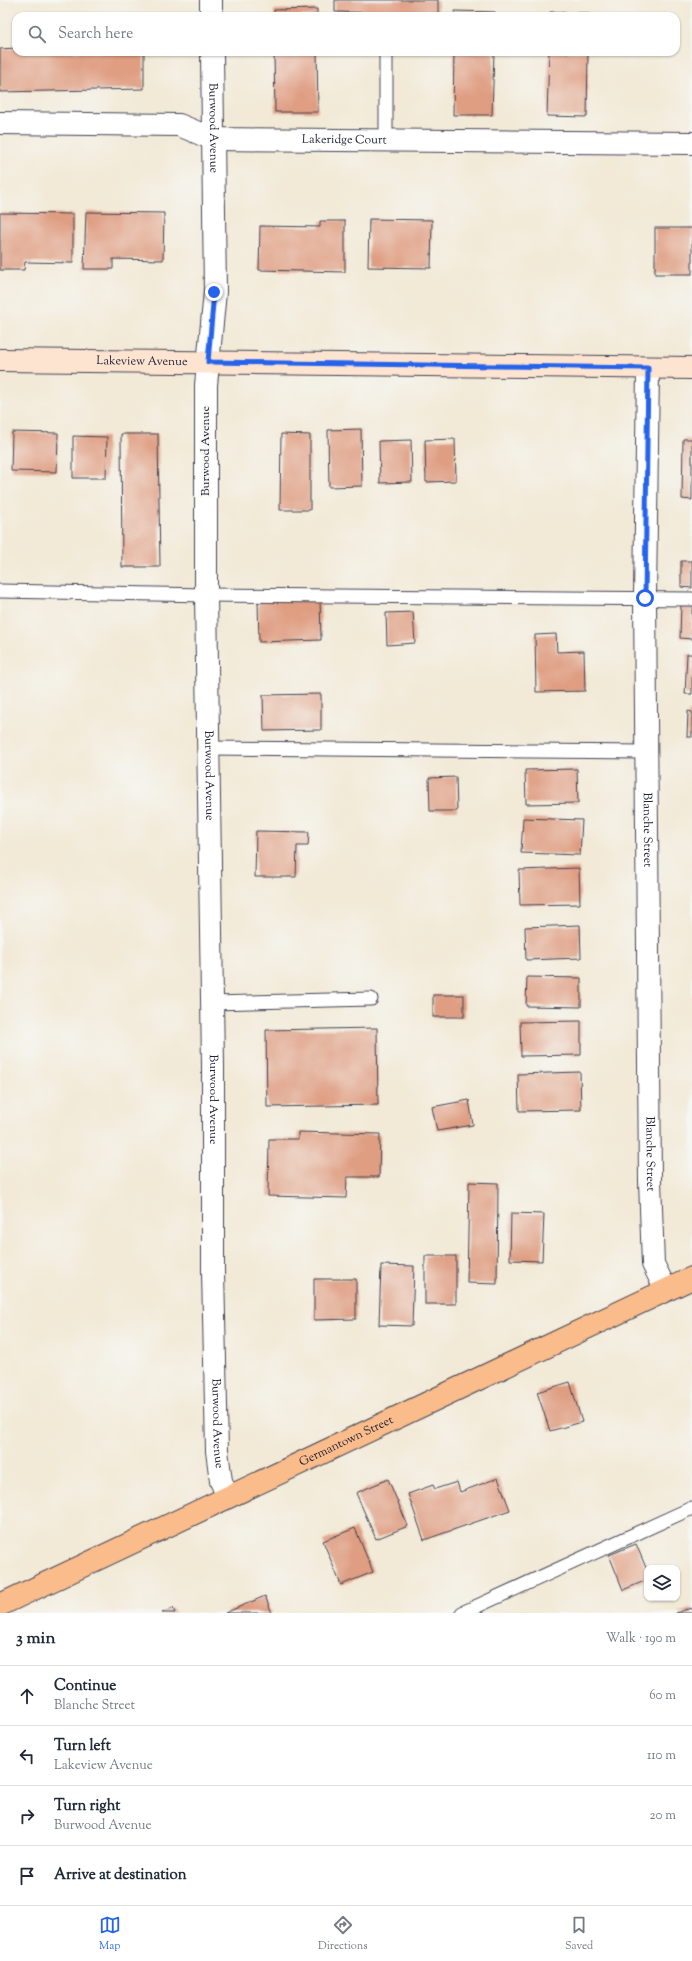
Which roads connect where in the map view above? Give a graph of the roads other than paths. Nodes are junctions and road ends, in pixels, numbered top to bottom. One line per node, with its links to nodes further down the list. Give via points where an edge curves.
1 (211, 0): 2 (street)
2 (211, 12)
3 (212, 56): 6 (street, Burwood Avenue)
4 (386, 56): 7 (lane)
5 (0, 123): 6 (street, Lakeridge Court, via 179,125)
6 (213, 138): 7 (street, Lakeridge Court); 10 (street, Burwood Avenue, via 214,292)
7 (386, 140): 8 (street, Lakeridge Court)
8 (692, 143)
9 (0, 360): 10 (street, Lakeview Avenue)
10 (208, 362): 11 (street, Lakeview Avenue); 14 (street, Burwood Avenue)
11 (648, 368): 12 (street, Lakeview Avenue); 15 (street, Blanche Street)
12 (692, 368)
13 (0, 591): 14 (lane)
14 (206, 595): 15 (lane); 17 (street, Burwood Avenue)
15 (645, 598): 16 (lane); 18 (street, Blanche Street)
16 (692, 598)
17 (208, 748): 18 (lane); 20 (street, Burwood Avenue)
18 (646, 752): 22 (street, Blanche Street, via 653,1264)
19 (371, 999): 20 (lane)
20 (212, 1003): 23 (street, Burwood Avenue, via 217,1451 221,1481)
21 (692, 1278): 22 (main road, Germantown Street)
22 (666, 1290): 23 (main road, Germantown Street)
23 (228, 1498): 25 (main road, Germantown Street)
24 (692, 1508): 26 (lane)
25 (0, 1605)
26 (462, 1613)

